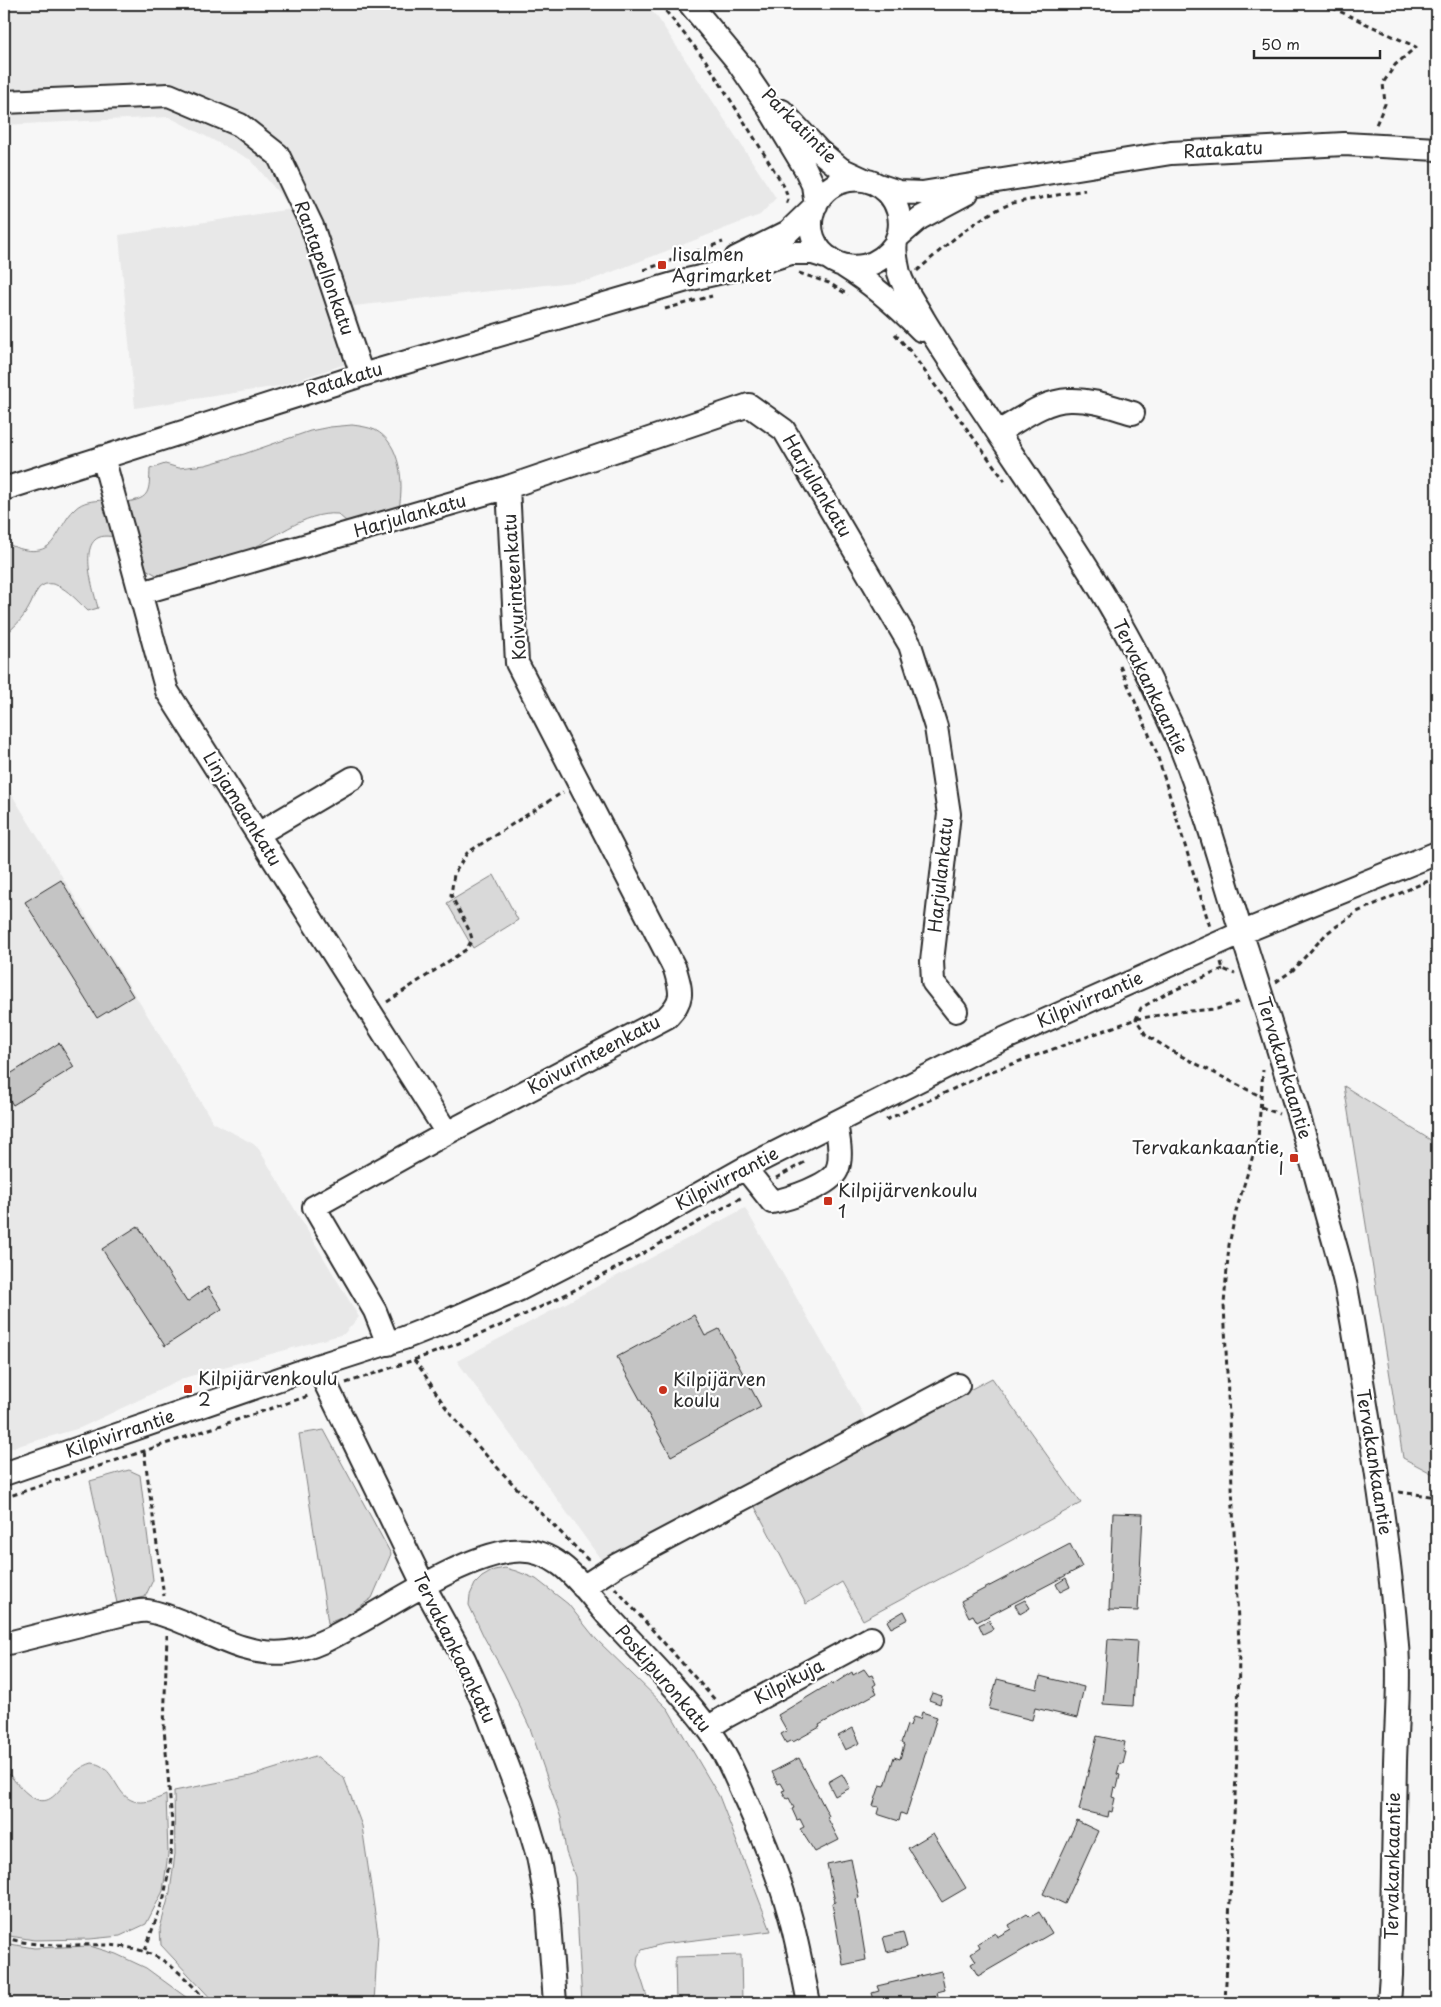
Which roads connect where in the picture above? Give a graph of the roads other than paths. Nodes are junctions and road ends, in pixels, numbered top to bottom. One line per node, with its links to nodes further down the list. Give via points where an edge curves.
1 (690, 4): 2 (street, Parkatintie)
2 (739, 64): 6 (street, Parkatintie, via 820,151 842,168); 7 (street, Parkatintie, via 805,168 813,185)
3 (4, 102): 12 (street, Rantapellonkatu, via 169,95 240,125 278,154 312,226)
4 (1437, 149): 5 (street, Ratakatu, via 1344,144 1171,153)
5 (1011, 178): 6 (street, Ratakatu, via 922,193 899,192); 8 (street, Ratakatu, via 939,207 920,218)
6 (872, 182): 7 (street, via 852,179 839,182 827,189); 8 (street, via 888,193 896,204 900,217)
7 (816, 205): 9 (street, via 811,224 813,235 818,246); 10 (street, Ratakatu, via 788,232)
8 (896, 240): 9 (street, via 888,253 874,263 857,268); 11 (street, Tervakankaantie, via 902,280)
9 (837, 262): 10 (street, Ratakatu, via 813,253 791,253); 11 (street, Tervakankaantie, via 889,298)
10 (687, 280): 12 (street, Ratakatu)
11 (944, 354): 14 (street, Tervakankaantie)
12 (362, 375): 15 (street, Ratakatu)
13 (1134, 413): 14 (street, via 1090,401 1068,400 1051,403)
14 (998, 432): 22 (street, Tervakankaantie, via 1107,600 1148,677 1178,740)
15 (104, 457): 16 (street, Ratakatu); 18 (street, Linjamaankatu)
16 (4, 488)
17 (508, 488): 18 (street, Harjulankatu); 23 (street, Harjulankatu, via 749,405 784,430 910,645 936,727 949,814 932,961 933,982); 25 (street, Koivurinteenkatu, via 517,664 675,968 681,990 678,1006 667,1017)
18 (141, 593): 20 (street, Linjamaankatu, via 167,691)
19 (353, 778): 20 (street)
20 (258, 834): 25 (street, Linjamaankatu)
21 (1437, 853): 22 (street, Kilpivirrantie)
22 (1241, 932): 24 (street, Kilpivirrantie, via 979,1050); 38 (street, Tervakankaantie, via 1295,1099 1345,1284 1381,1491 1398,1651)
23 (956, 1011)
24 (836, 1123): 26 (street, Kilpivirrantie); 26 (street, via 839,1165 827,1181 787,1200 772,1202)
25 (446, 1133): 27 (street, Koivurinteenkatu, via 314,1207)
26 (745, 1168): 27 (street, Kilpivirrantie, via 520,1289)
27 (396, 1341): 28 (street, Kilpivirrantie)
28 (317, 1366): 30 (street, Kilpivirrantie); 31 (street, Tervakankaankatu)
29 (958, 1385): 32 (street)
30 (4, 1474)
31 (424, 1586): 32 (street, Poskipuronkatu, via 495,1553 528,1549 559,1562); 34 (street, Poskipuronkatu, via 322,1643 290,1652 263,1654 238,1647 166,1615 146,1611); 36 (street, Tervakankaankatu, via 484,1704 522,1803 538,1856 548,1910)
32 (583, 1587): 35 (street, Poskipuronkatu)
33 (871, 1638): 35 (street, Kilpikuja)
34 (4, 1644)
35 (716, 1722): 37 (street, Poskipuronkatu, via 790,1916)
36 (555, 2003)
37 (809, 2003)
38 (1389, 2003)

